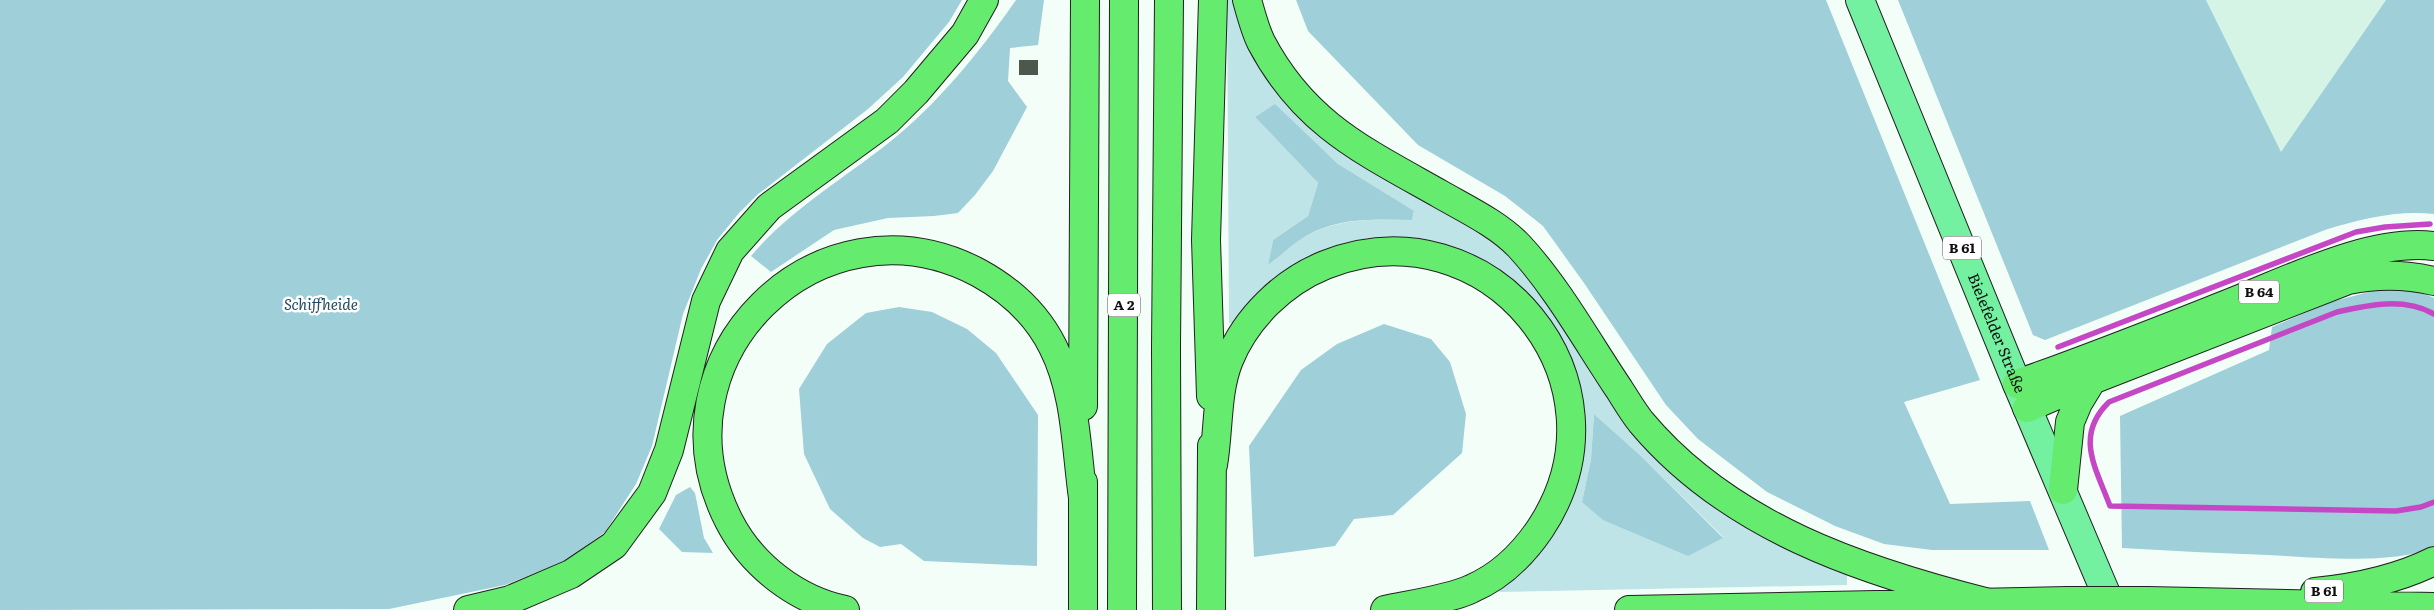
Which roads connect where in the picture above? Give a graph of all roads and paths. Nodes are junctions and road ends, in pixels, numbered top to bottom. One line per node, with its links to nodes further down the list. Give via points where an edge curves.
1 (984, 0): 20 (highway, via 965,34 887,121 769,207 730,251 706,301 668,450 652,493 614,545 571,574 510,600)
2 (1085, 0): 15 (highway)
3 (1124, 0): 23 (highway, A 2)
4 (1169, 0): 24 (highway)
5 (1213, 0): 13 (highway, via 1206,240)
6 (1247, 0): 18 (highway, via 1260,41 1292,90 1318,118 1358,148 1486,221 1518,245 1561,300 1641,422 1712,487 1754,517 1822,550 1873,571)
7 (1860, 0): 11 (main road, Bielefelder Straße / B 61)
8 (2434, 246): 11 (highway, B 64, via 2382,249 2336,261 2089,359)
9 (2434, 281): 10 (highway, via 2388,274 2348,280)
10 (2092, 380): 12 (highway); 14 (highway, B 61, via 2070,422)
11 (2016, 384): 12 (main road, Bielefelder Straße / B 61)
12 (2027, 408): 14 (main road, Bielefelder Straße / B 61)
13 (1213, 465): 25 (highway); 26 (highway, via 1221,394 1229,361 1250,323 1298,278 1359,254 1403,251 1452,261 1485,276 1503,289 1534,319 1563,376 1570,410 1571,439 1569,460 1559,494 1535,537 1505,568 1488,580 1469,590)
14 (2063, 490): 28 (main road, Bielefelder Straße / B 61)
15 (1082, 498): 21 (highway, via 1064,371 1042,328 1012,295 971,269 948,259 923,254 898,251 856,254 812,269 774,294 738,332 711,394 706,439 721,506 742,542 775,577 817,601); 22 (highway)
16 (2434, 561): 17 (highway, B 61, via 2406,573 2341,589)
17 (2210, 602): 18 (highway, bridge); 19 (highway)
18 (1989, 603): 27 (highway)
19 (2434, 607)
20 (468, 610)
21 (845, 610)
22 (1083, 610)
23 (1122, 610)
24 (1167, 610)
25 (1211, 610)
26 (1384, 610)
27 (1629, 610)
28 (2113, 610)

